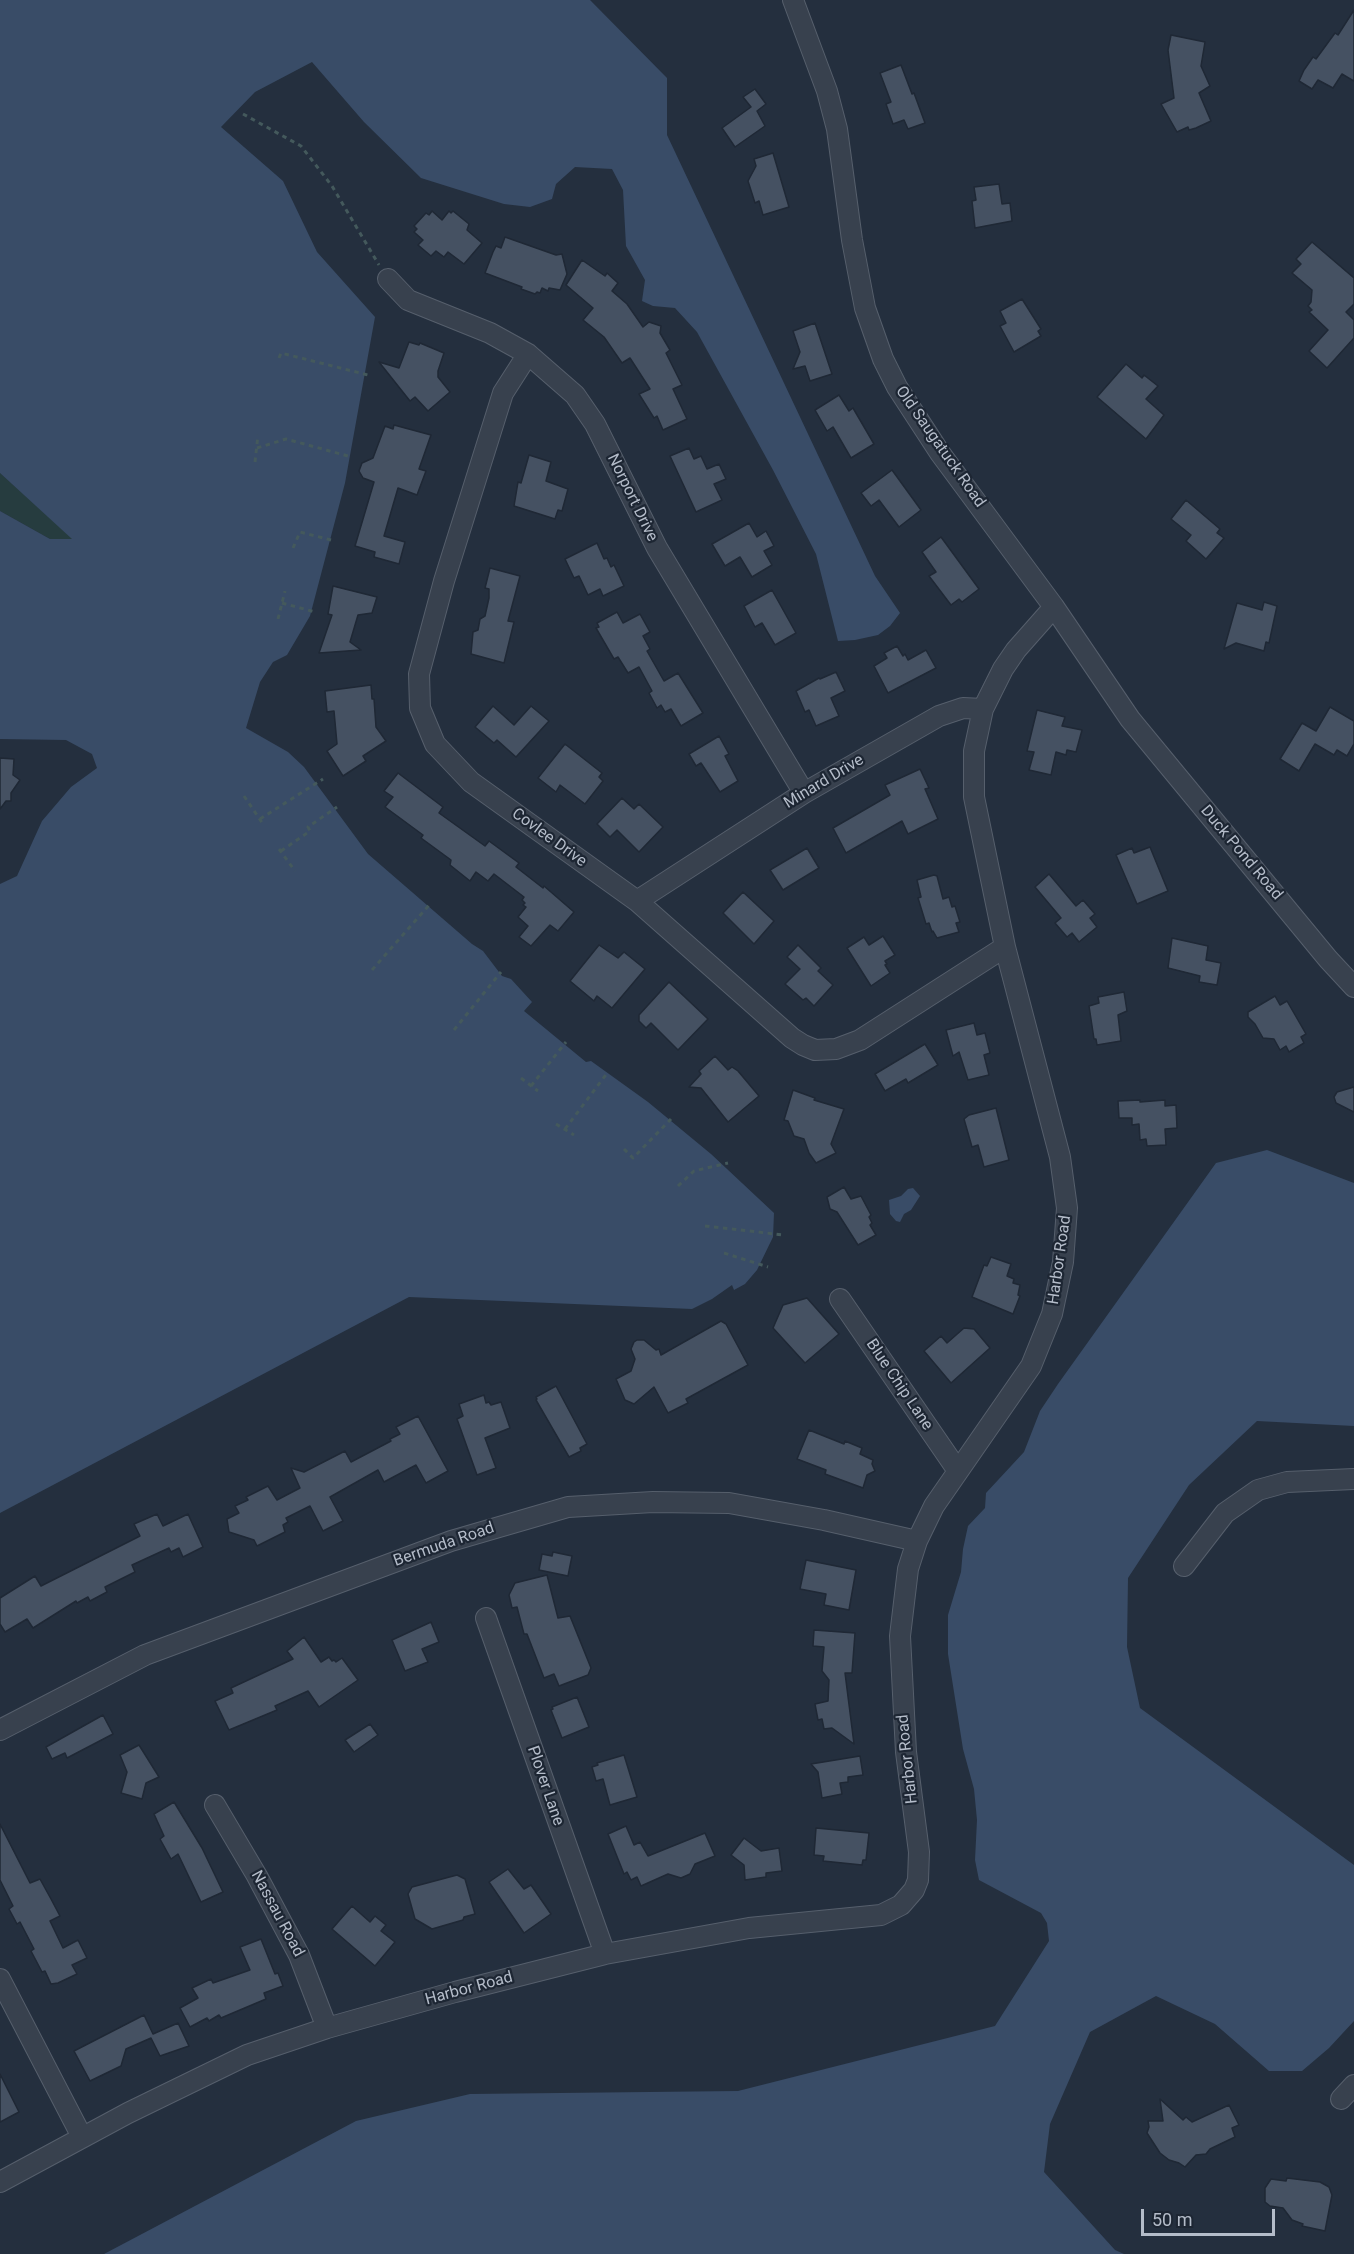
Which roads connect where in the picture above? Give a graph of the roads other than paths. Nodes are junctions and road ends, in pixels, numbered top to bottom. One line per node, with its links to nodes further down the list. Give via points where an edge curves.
1 (793, 0): 4 (street, Old Saugatuck Road, via 837,129 852,240 866,308 883,359 929,437)
2 (388, 279): 3 (street, Norport Drive, via 408,300 490,333)
3 (528, 354): 7 (street, Norport Drive, via 575,395 595,424 657,549); 8 (street, Covlee Drive, via 503,393 444,581 419,674 420,708 435,744 471,782)
4 (1054, 607): 5 (street, via 1002,669); 6 (street, Old Saugatuck Road)
5 (983, 709): 7 (street, Minard Drive, via 963,708 939,716); 9 (street, Harbor Road, via 974,751 974,797)
6 (1130, 719): 10 (street, Duck Pond Road)
7 (804, 793): 8 (street, Minard Drive)
8 (637, 901): 9 (street, Covlee Drive, via 792,1038 815,1050 836,1050 860,1040)
9 (1005, 947): 12 (street, Harbor Road, via 1060,1156 1067,1208 1063,1262 1052,1314 1031,1366)
10 (1354, 987)
11 (840, 1299): 12 (street, Blue Chip Lane)
12 (958, 1471): 14 (street, Harbor Road)
13 (1354, 1479): 15 (street, via 1287,1482 1258,1490 1225,1513)
14 (916, 1541): 17 (street, Bermuda Road, via 729,1503 568,1506 451,1541 145,1655); 19 (street, Harbor Road, via 908,1569 900,1635 906,1752 919,1852 914,1890 901,1905 880,1915 749,1928)
15 (1184, 1566)
16 (486, 1618): 19 (street, Plover Lane)
17 (0, 1730)
18 (215, 1805): 21 (street, Nassau Road, via 299,1955)
19 (604, 1954): 21 (street, Harbor Road)
20 (0, 1979): 22 (street)
21 (327, 2028): 22 (street, Harbor Road, via 247,2055)
22 (82, 2137): 23 (street, Harbor Road)
23 (0, 2182)

